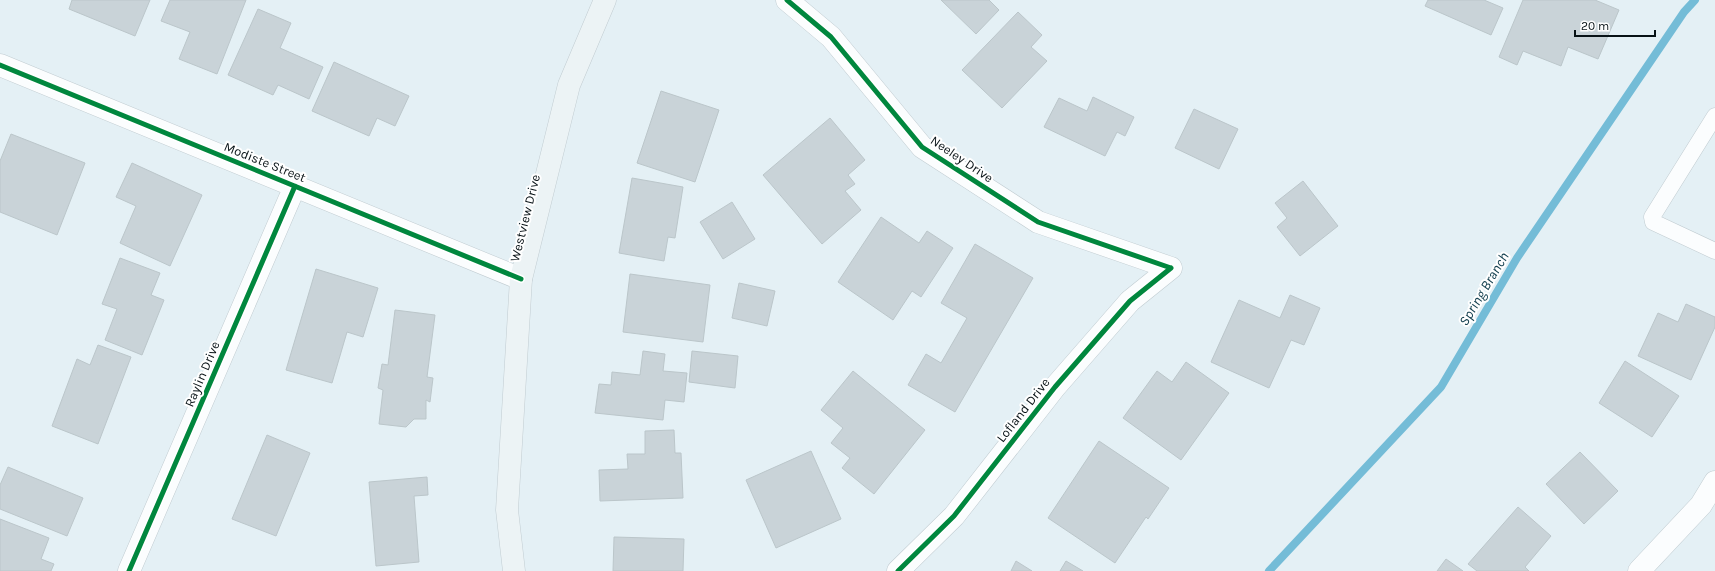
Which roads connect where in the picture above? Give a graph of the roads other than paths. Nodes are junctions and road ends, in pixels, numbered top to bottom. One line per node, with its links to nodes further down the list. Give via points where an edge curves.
1 (605, 0): 8 (main road, Westview Drive, via 569,85)
2 (787, 0): 7 (street, Neeley Drive, via 831,37 922,147 1038,222)
3 (0, 65): 5 (street, Modiste Street)
4 (1715, 116): 6 (lane, via 1652,216 1653,222)
5 (295, 186): 8 (street, Modiste Street); 11 (street, Raylin Drive)
6 (1715, 251)
7 (1171, 268): 13 (street, Lofland Drive, via 1130,301 1055,387 954,516)
8 (521, 279): 12 (main road, Westview Drive, via 507,510)
9 (1715, 482): 10 (street)
10 (1708, 508): 14 (street)
11 (130, 571)
12 (514, 571)
13 (898, 571)
14 (1639, 571)

